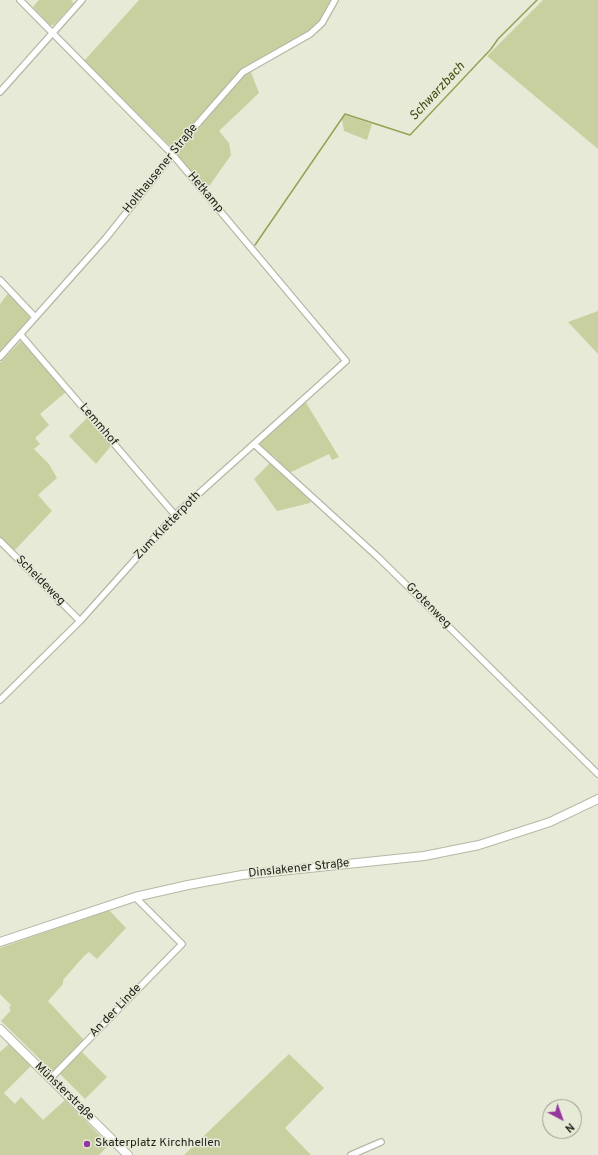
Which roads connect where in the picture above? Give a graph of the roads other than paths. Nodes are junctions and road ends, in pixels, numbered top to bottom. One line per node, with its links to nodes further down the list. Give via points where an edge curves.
1 (20, 0): 4 (street, Hetkamp)
2 (82, 0): 4 (street)
3 (336, 0): 6 (street, Holthausener Straße, via 322,23 310,34 244,72)
4 (53, 33): 5 (street); 6 (street, Hetkamp)
5 (0, 92)
6 (173, 155): 8 (street, Holthausener Straße, via 106,238); 11 (street, Hetkamp)
7 (0, 280): 8 (street)
8 (35, 317): 9 (street, Holthausener Straße)
9 (20, 334): 10 (street, Holthausener Straße); 13 (street, Lemmhof)
10 (0, 357)
11 (346, 361): 12 (street, Zum Kletterpoth)
12 (254, 444): 13 (street, Zum Kletterpoth); 17 (street, Grotenweg, via 380,559)
13 (175, 515): 15 (street, Zum Kletterpoth)
14 (0, 541): 15 (street, Scheideweg)
15 (80, 621): 16 (street, Zum Kletterpoth)
16 (0, 700)
17 (598, 774)
18 (598, 799): 19 (main road, Dinslakener Straße, via 550,822 450,851 242,875)
19 (135, 897): 20 (main road, Dinslakener Straße); 22 (street, An der Linde, via 182,944)
20 (0, 942)
21 (0, 1029): 22 (main road, Münsterstraße)
22 (50, 1078): 24 (main road, Münsterstraße)
23 (381, 1142): 25 (street)
24 (128, 1155)
25 (351, 1155)

